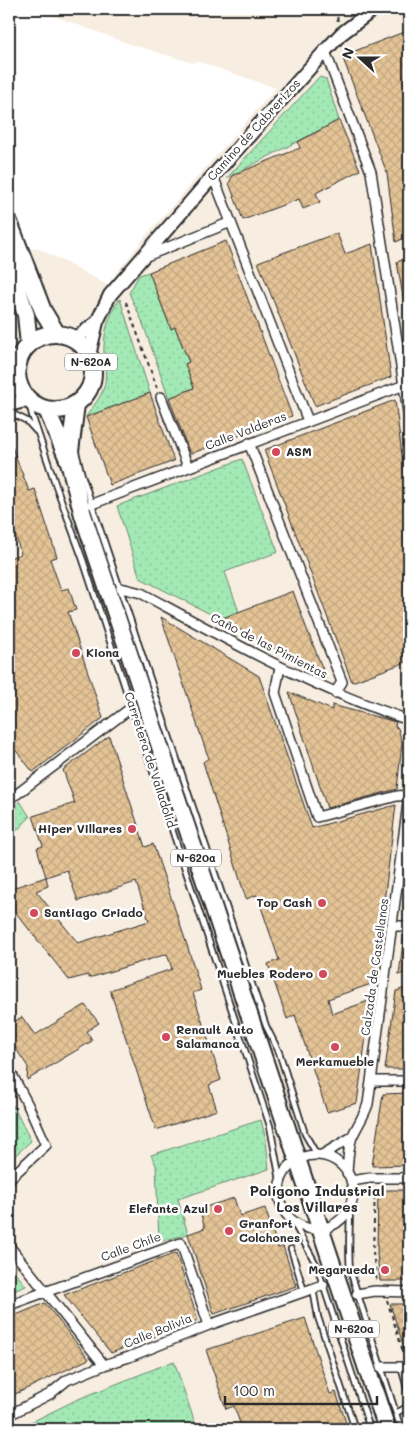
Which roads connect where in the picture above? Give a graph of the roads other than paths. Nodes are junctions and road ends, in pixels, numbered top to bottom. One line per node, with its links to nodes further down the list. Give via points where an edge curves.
1 (374, 9): 2 (street, Camino de Cabrerizos)
2 (325, 51): 3 (street, Camino de Cabrerizos); 15 (street, via 371,172)
3 (213, 176): 5 (street); 6 (street, Camino de Cabrerizos)
4 (9, 222): 9 (highway, via 43,311)
5 (231, 222): 6 (street, Camino de Cabrerizos); 23 (street)
6 (141, 258): 8 (street, Camino de Cabrerizos, via 110,295)
7 (9, 262): 11 (highway, via 26,315)
8 (97, 322): 10 (street, Camino de Cabrerizos); 13 (street, Camino de Cabrerizos)
9 (57, 334): 10 (highway, N-620A); 11 (highway, via 40,336)
10 (75, 339): 13 (highway, N-620A)
11 (29, 345): 14 (highway, via 20,357)
12 (9, 354): 14 (street)
13 (89, 355): 18 (highway, N-620A, via 93,376 90,387)
14 (14, 376): 17 (highway)
15 (406, 384): 22 (street); 23 (street, Calle Valderas)
16 (161, 397): 28 (street)
17 (29, 400): 19 (street); 20 (highway); 25 (lane, Carretera de Valladolid)
18 (76, 404): 20 (highway, via 67,409); 24 (highway, Carretera de Valladolid / N-620a)
19 (9, 405)
20 (47, 410): 27 (highway, Carretera de Valladolid / N-620a)
21 (9, 412): 25 (lane, via 27,421)
22 (409, 414)
23 (308, 421): 26 (street, Calle Valderas)
24 (72, 433): 27 (highway, Carretera de Valladolid / N-620a); 29 (lane, Carretera de Valladolid)
25 (39, 434): 33 (lane, Carretera de Valladolid)
26 (249, 443): 28 (street, Calle Valderas); 32 (street, via 342,682)
27 (68, 462): 44 (highway, Carretera de Valladolid / N-620a, via 82,516)
28 (188, 467): 29 (street, Calle Valderas)
29 (92, 504): 30 (lane, Carretera de Valladolid)
30 (121, 588): 31 (street, Caño de las Pimientas, via 141,593); 43 (lane, Carretera de Valladolid, via 266,1026 279,1052 305,1134)
31 (280, 667): 32 (street, Caño de las Pimientas); 35 (street, via 275,693 317,817)
32 (335, 693): 34 (street, Caño de las Pimientas)
33 (132, 706): 36 (street); 48 (lane, Carretera de Valladolid, via 270,1126)
34 (409, 720)
35 (409, 795): 37 (street, Calzada de Castellanos)
36 (9, 798)
37 (393, 926): 38 (street); 40 (street, Calzada de Castellanos)
38 (409, 926)
39 (9, 1069): 47 (street, via 46,1145)
40 (372, 1081): 41 (street); 42 (street, Calzada de Castellanos, via 364,1116)
41 (409, 1081)
42 (352, 1137): 43 (street, Calzada de Castellanos); 45 (street, Calzada de Castellanos, via 348,1155)
43 (320, 1155): 44 (street); 45 (street, via 341,1165)
44 (296, 1160): 48 (street); 51 (highway, Carretera de Valladolid / N-620a)
45 (349, 1177): 46 (street); 49 (street)
46 (409, 1178)
47 (9, 1179)
48 (280, 1180): 50 (street, Carretera de Valladolid, via 280,1203)
49 (350, 1206): 51 (street, via 333,1225); 58 (lane, via 348,1251)
50 (293, 1222): 51 (street); 54 (lane, Carretera de Valladolid, via 317,1266)
51 (320, 1229): 70 (highway, Carretera de Valladolid / N-620a)
52 (9, 1246): 56 (street)
53 (291, 1249): 55 (lane)
54 (323, 1285): 55 (street, Calle Bolivia); 69 (lane, Carretera de Valladolid)
55 (309, 1290): 60 (street, Calle Bolivia); 68 (lane)
56 (44, 1292): 59 (street, Calle Chile); 60 (street, Calle Chile, via 181,1243); 61 (street)
57 (409, 1292): 58 (street)
58 (357, 1294): 62 (lane)
59 (9, 1305)
60 (209, 1325): 61 (street, Calle Bolivia)
61 (104, 1364): 67 (street, Calle Bolivia, via 67,1380 50,1394)
62 (381, 1367): 63 (street); 66 (lane)
63 (406, 1367): 64 (lane)
64 (409, 1395)
65 (409, 1406): 66 (lane)
66 (396, 1413): 71 (lane)
67 (9, 1415)
68 (355, 1429)
69 (370, 1429)
70 (387, 1429)
71 (401, 1429)

